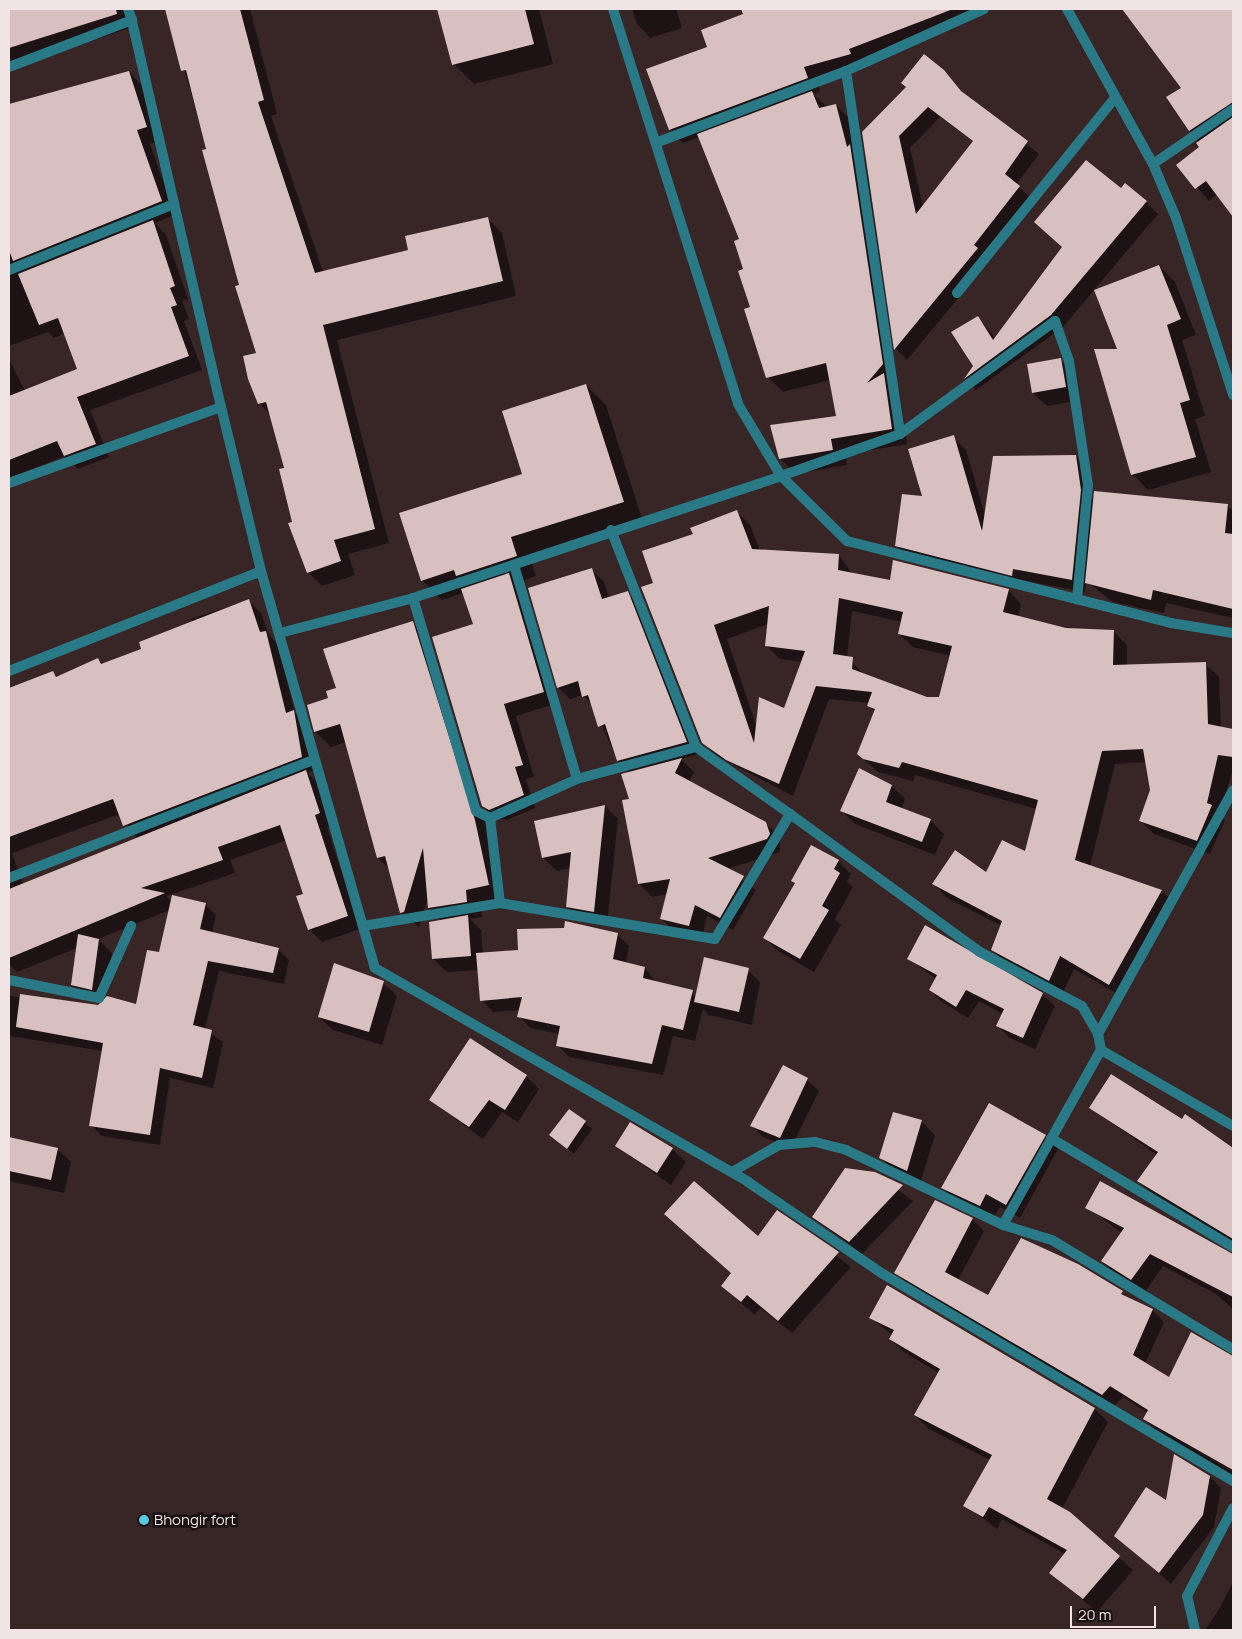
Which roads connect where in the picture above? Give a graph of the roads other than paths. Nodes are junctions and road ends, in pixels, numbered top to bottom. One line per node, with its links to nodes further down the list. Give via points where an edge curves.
1 (128, 9): 5 (street)
2 (612, 9): 10 (street)
3 (984, 9): 7 (street)
4 (1067, 9): 8 (street)
5 (132, 20): 6 (street); 12 (street)
6 (9, 67)
7 (846, 71): 10 (street); 17 (street)
8 (1114, 99): 11 (street); 14 (street)
9 (1233, 109): 11 (street)
10 (658, 142): 18 (street, via 738,404)
11 (1153, 164): 15 (street, via 1176,218)
12 (174, 204): 13 (street); 16 (street)
13 (9, 270)
14 (957, 293)
15 (1233, 395)
16 (221, 407): 19 (street); 22 (street)
17 (900, 434): 18 (street); 24 (street, via 1055,321 1069,361 1088,485)
18 (781, 476): 20 (street); 24 (street, via 847,541)
19 (9, 483)
20 (611, 530): 21 (street); 28 (street)
21 (514, 565): 23 (street); 30 (street)
22 (261, 571): 25 (street); 27 (street)
23 (413, 598): 25 (street); 33 (street, via 476,811)
24 (1077, 599): 26 (street)
25 (280, 633): 29 (street)
26 (1233, 633)
27 (9, 671)
28 (696, 747): 30 (street); 32 (street)
29 (313, 760): 34 (street); 37 (street)
30 (577, 779): 33 (street)
31 (1233, 790): 39 (street)
32 (790, 814): 35 (street, via 716,939); 39 (street, via 980,952 1082,1006)
33 (490, 818): 35 (street)
34 (9, 878)
35 (500, 903): 37 (street)
36 (131, 926): 38 (street, via 99,998)
37 (363, 926): 43 (street, via 375,968)
38 (9, 980)
39 (1098, 1034): 40 (street)
40 (1101, 1050): 41 (street); 42 (street)
41 (1233, 1126)
42 (1054, 1140): 44 (street); 45 (street)
43 (732, 1172): 44 (street, via 779,1145 815,1142 846,1150); 47 (street, via 883,1274)
44 (1003, 1225): 46 (street, via 1052,1240)
45 (1233, 1247)
46 (1233, 1349)
47 (1233, 1481)
48 (1233, 1508): 49 (street, via 1187,1596)
49 (1195, 1630)

